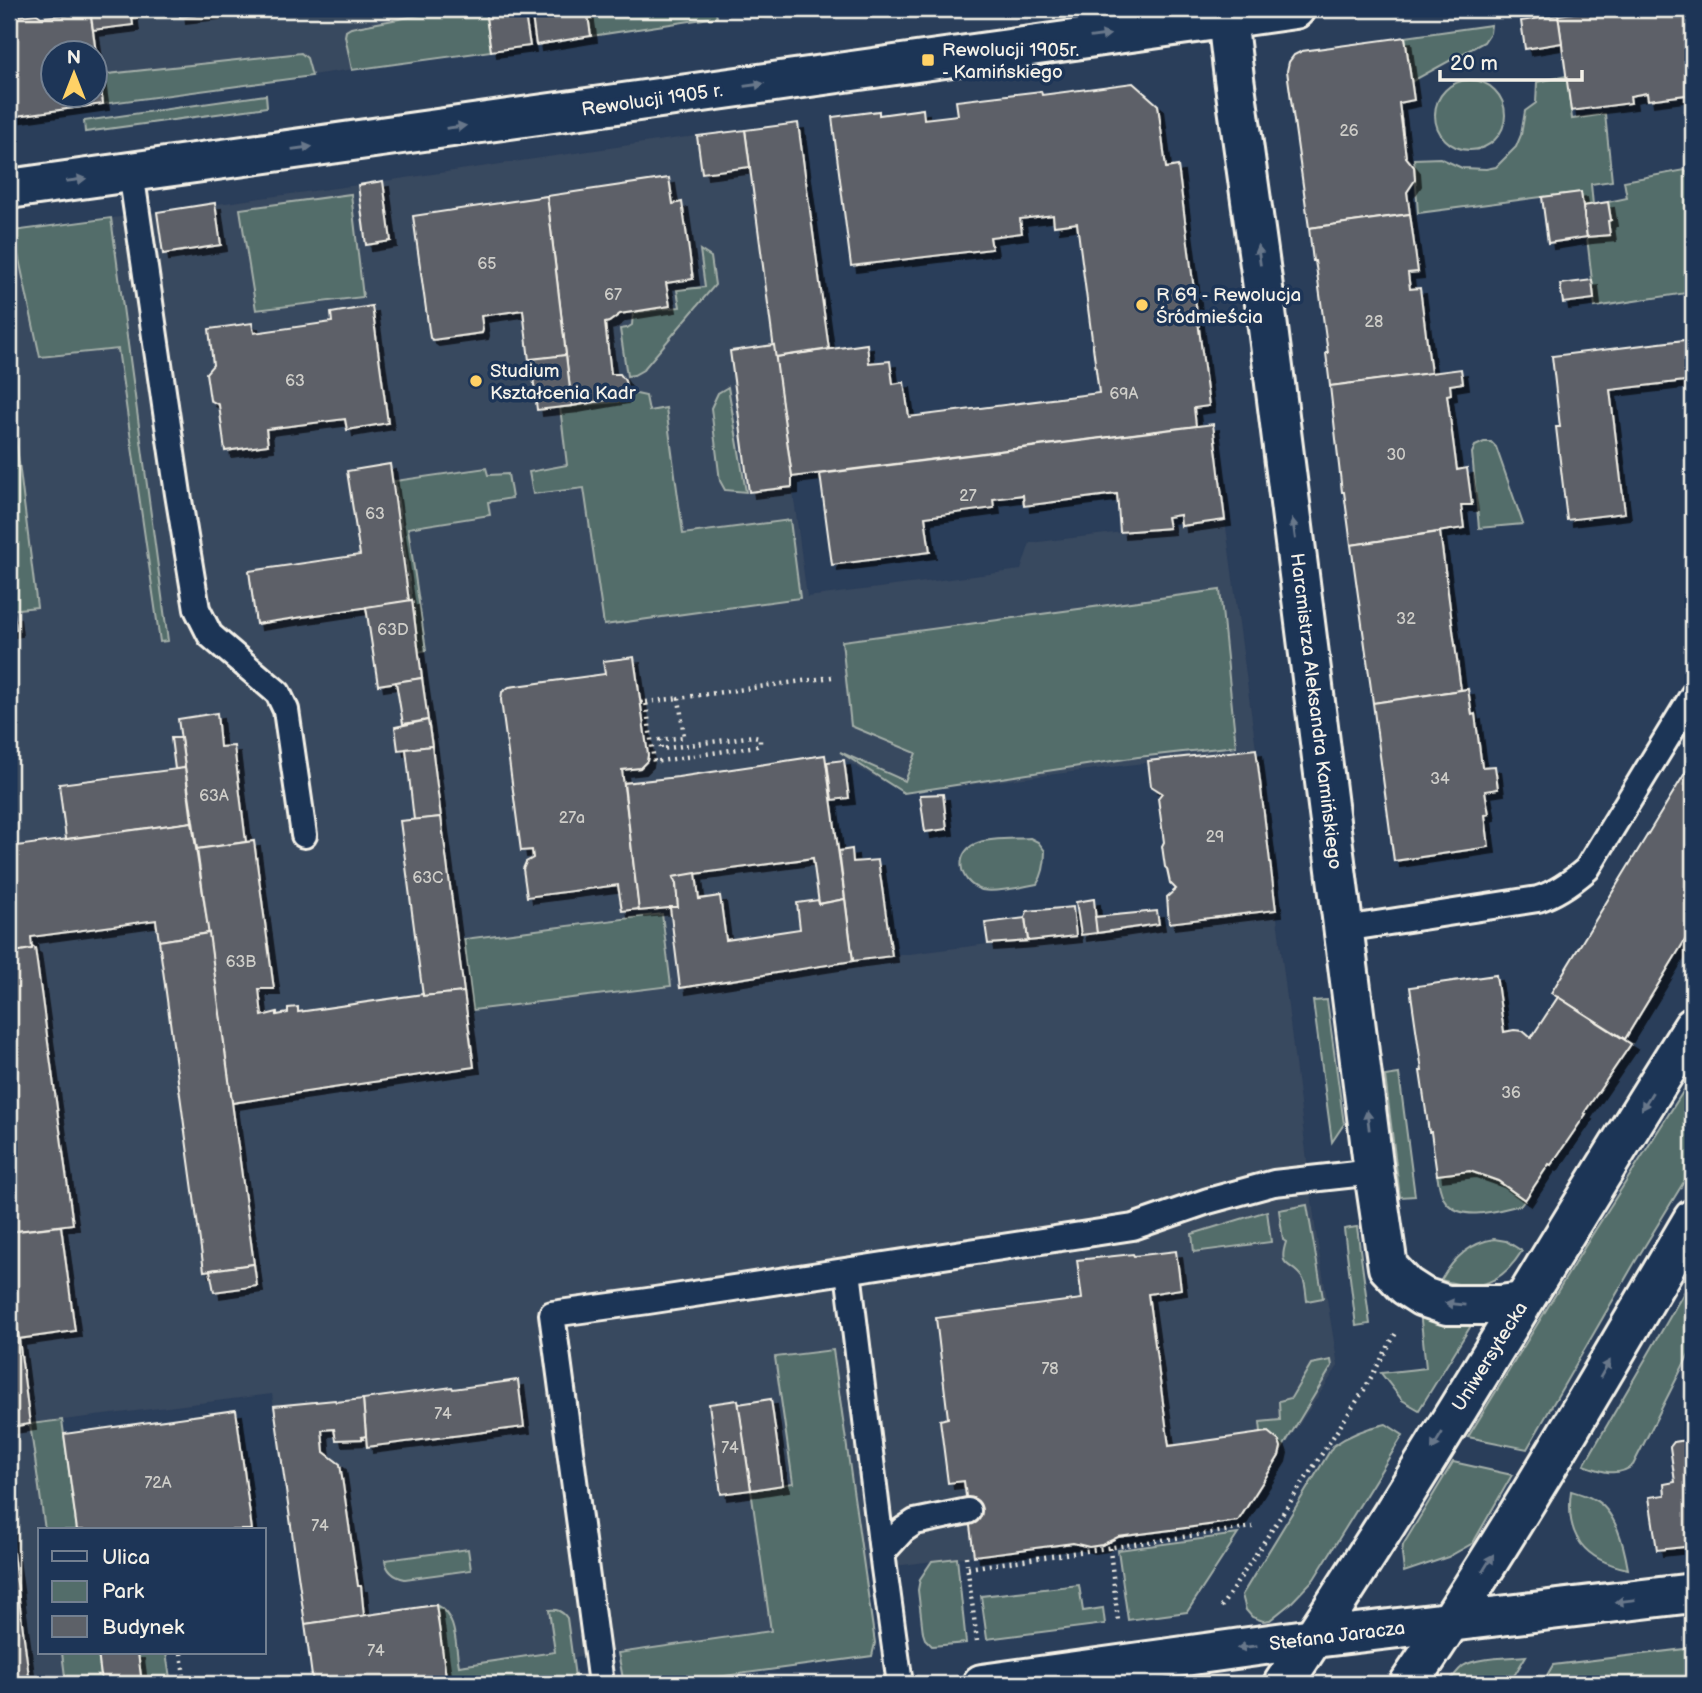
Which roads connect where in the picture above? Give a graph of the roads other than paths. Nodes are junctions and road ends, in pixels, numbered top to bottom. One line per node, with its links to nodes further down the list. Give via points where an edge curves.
1 (1295, 9): 2 (street, Rewolucji 1905 r.)
2 (1227, 13): 3 (street, Rewolucji 1905 r., one-way to 2); 7 (street, Harcmistrza Aleksandra Kamińskiego, one-way to 2)
3 (131, 172): 4 (street, Rewolucji 1905 r., one-way to 3); 6 (lane, via 197,609 210,635 278,693 286,710)
4 (9, 189)
5 (1693, 695): 7 (lane, via 1587,869 1571,883 1538,900)
6 (304, 835)
7 (1344, 929): 9 (street, Harcmistrza Aleksandra Kamińskiego, one-way to 7)
8 (1693, 1027): 12 (street, Uniwersytecka, one-way to 12)
9 (1374, 1172): 11 (lane, via 1274,1183 1133,1227); 12 (street, Harcmistrza Aleksandra Kamińskiego, one-way to 9, via 1447,1305 1406,1286 1388,1268)
10 (1693, 1219): 16 (street, one-way to 10)
11 (848, 1271): 14 (lane); 19 (lane, via 552,1314)
12 (1522, 1302): 17 (street, Uniwersytecka, one-way to 17)
13 (968, 1511): 14 (lane, via 915,1522)
14 (883, 1552): 20 (lane)
15 (1693, 1593): 16 (street, Stefana Jaracza, one-way to 16)
16 (1451, 1621): 17 (street, Stefana Jaracza); 22 (street)
17 (1314, 1638): 18 (street, Stefana Jaracza, one-way to 18); 21 (street, Uniwersytecka)
18 (980, 1668)
19 (601, 1684)
20 (900, 1684)
21 (1283, 1684)
22 (1409, 1684)

